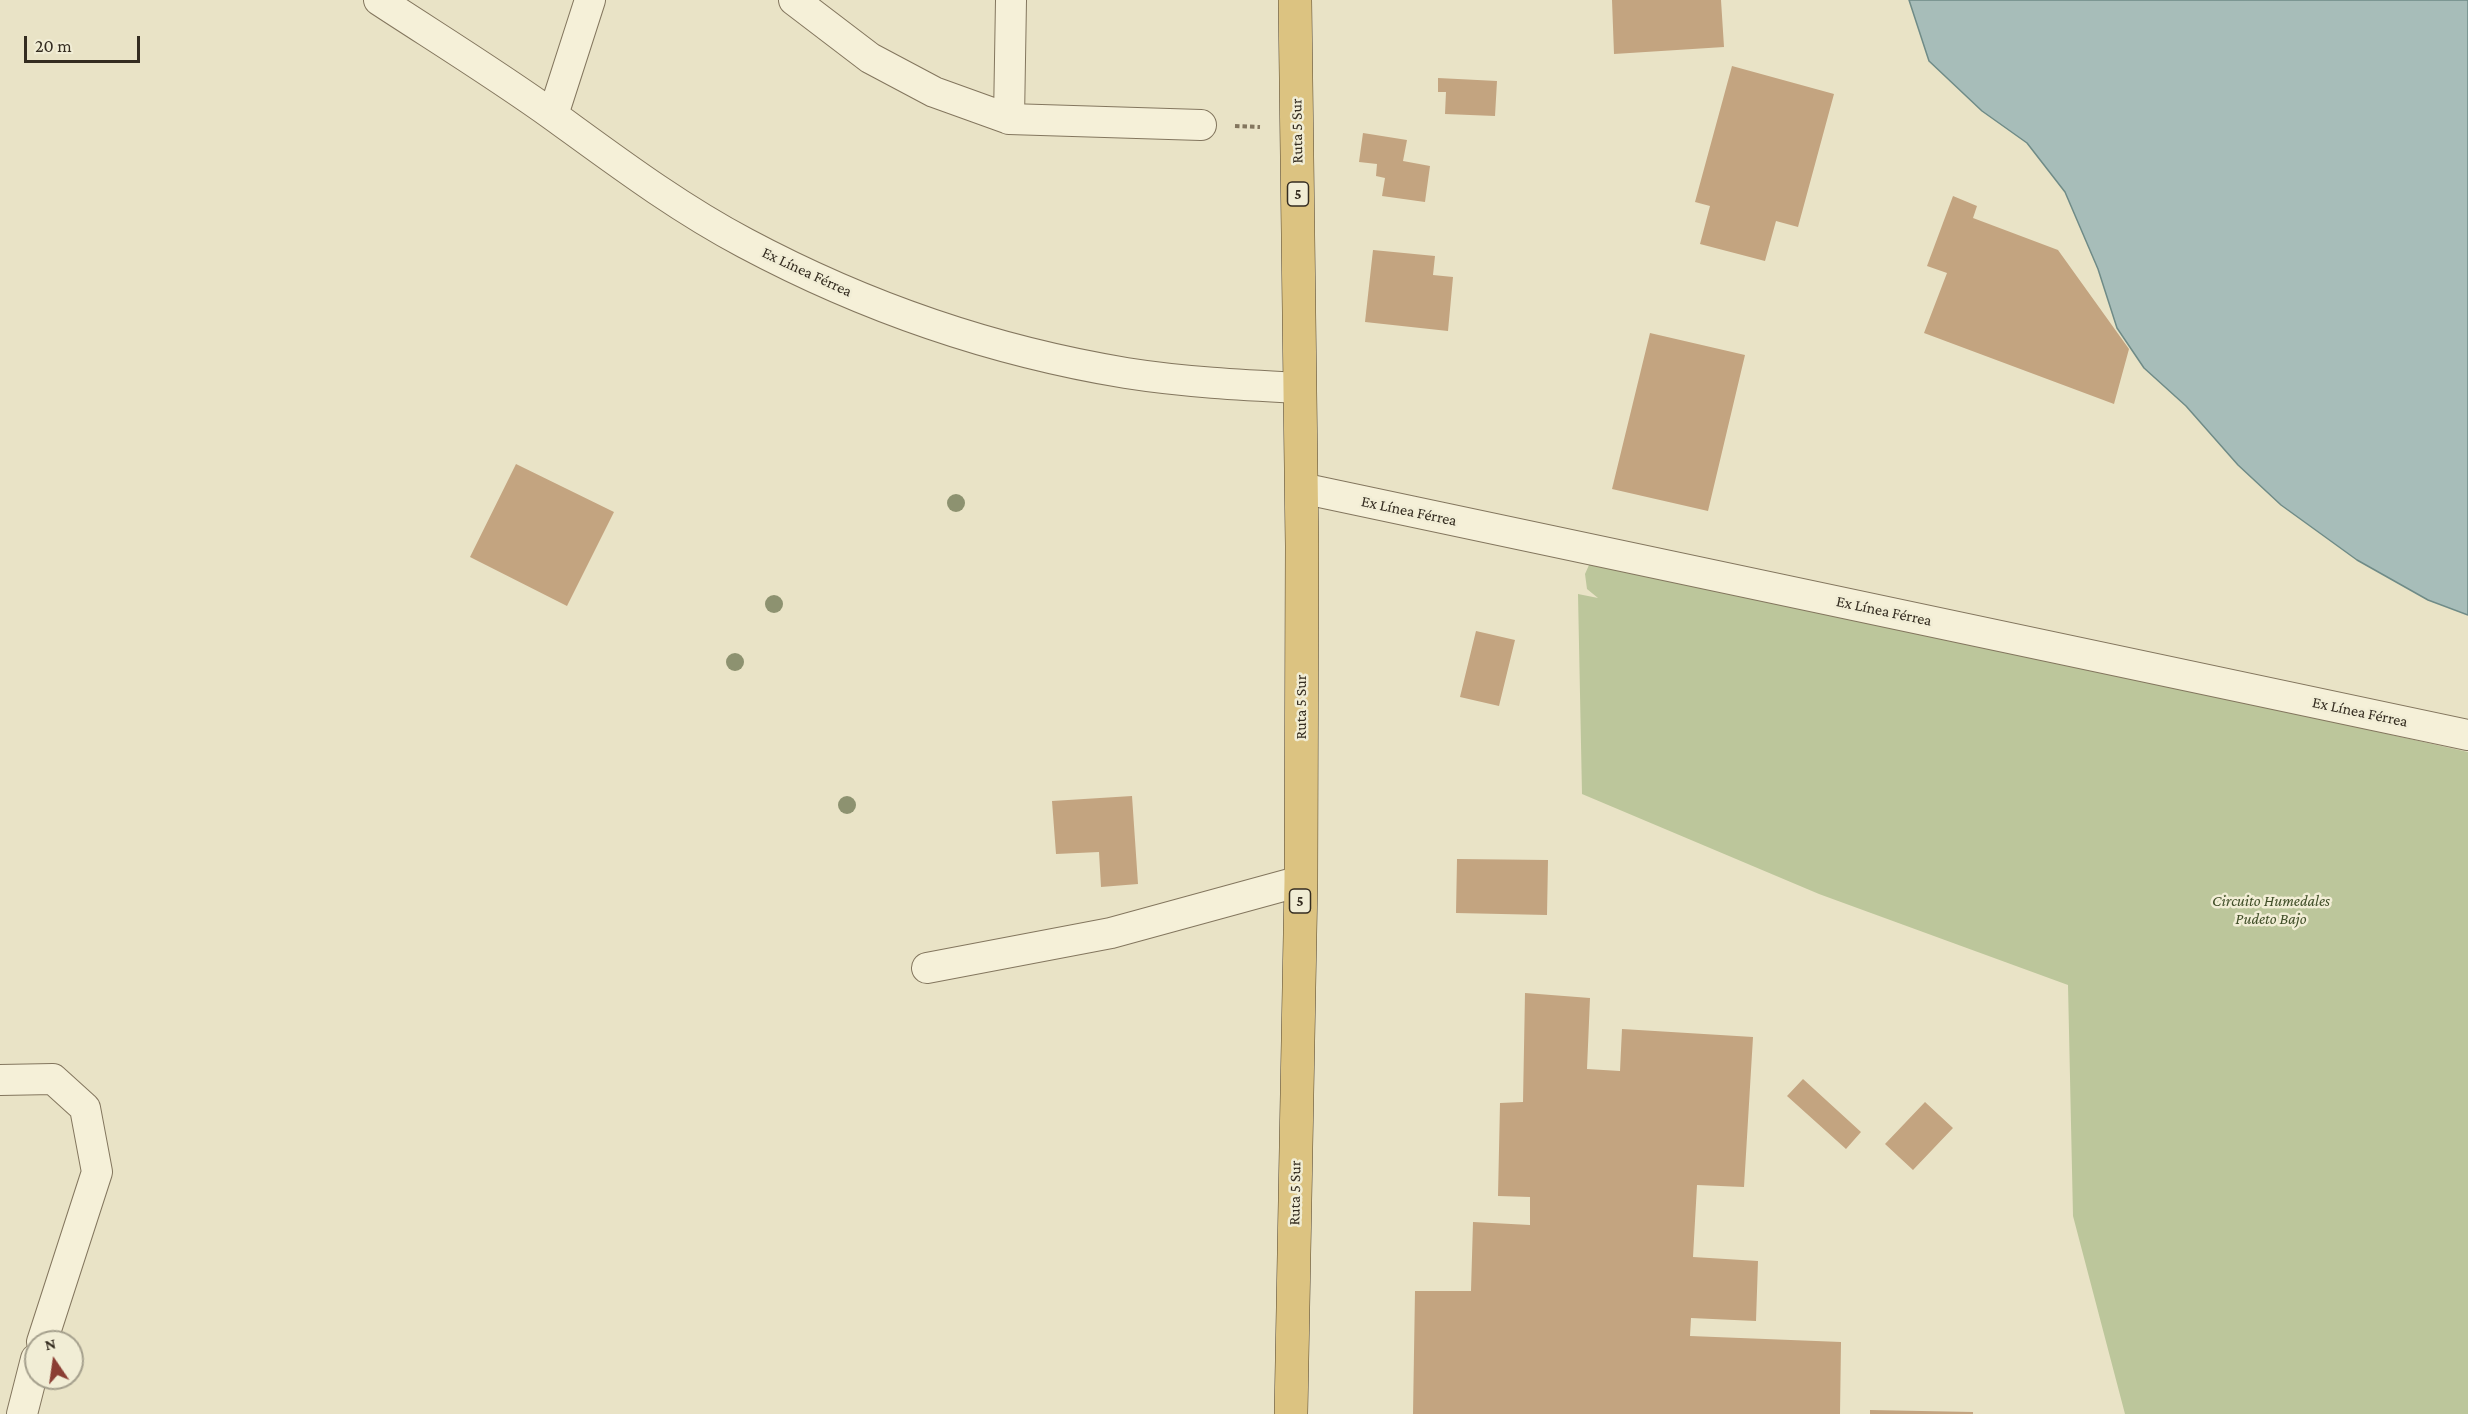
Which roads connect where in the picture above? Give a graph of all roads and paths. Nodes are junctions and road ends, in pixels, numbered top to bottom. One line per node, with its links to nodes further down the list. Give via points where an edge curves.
1 (379, 0): 6 (street, Ex Línea Férrea)
2 (590, 0): 6 (street)
3 (794, 0): 7 (street, via 870,58 934,92)
4 (1011, 0): 7 (street)
5 (1295, 0): 9 (highway, Ruta 5 Sur / 5)
6 (553, 115): 10 (street, Ex Línea Férrea, via 642,180 745,243 884,307 1009,347 1126,373)
7 (1009, 118): 8 (street)
8 (1201, 124): 9 (path)
9 (1297, 128): 10 (highway, Ruta 5 Sur / 5)
10 (1299, 388): 11 (highway, Ruta 5 Sur / 5)
11 (1301, 488): 12 (street, Ex Línea Férrea); 13 (highway, Ruta 5 Sur / 5)
12 (2468, 735)
13 (1300, 881): 14 (street, via 1111,933); 19 (highway, Ruta 5 Sur / 5)
14 (927, 968)
15 (0, 1080): 16 (street, via 53,1079 85,1108 97,1172)
16 (46, 1330)
17 (28, 1390): 18 (street)
18 (22, 1414)
19 (1291, 1414)

